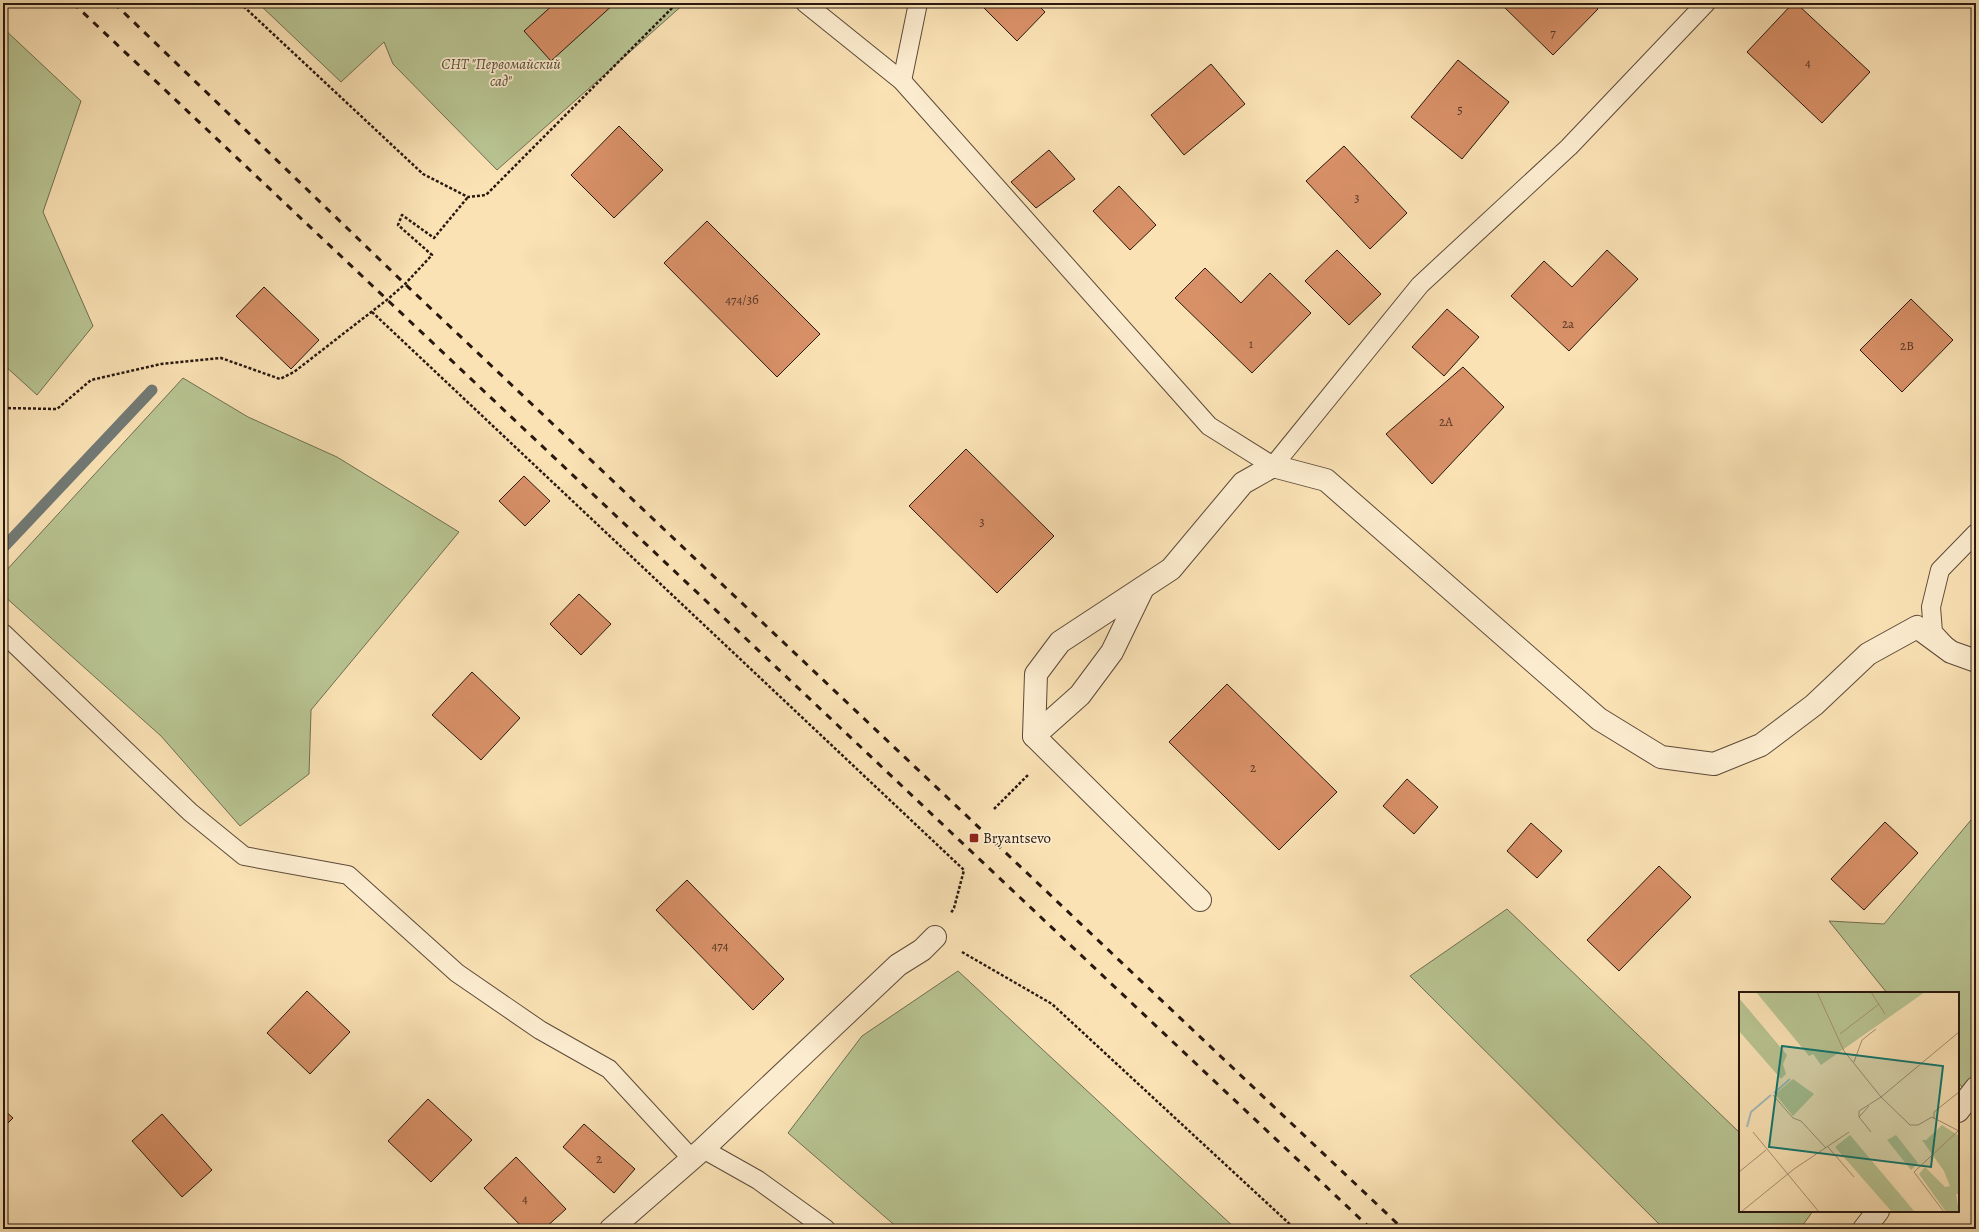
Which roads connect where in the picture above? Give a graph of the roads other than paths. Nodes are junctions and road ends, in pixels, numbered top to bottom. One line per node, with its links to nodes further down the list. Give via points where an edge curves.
1 (805, 3): 4 (lane)
2 (918, 3): 4 (lane)
3 (1706, 3): 5 (lane, via 1568,147 1420,285)
4 (902, 81): 5 (lane, via 1209,426)
5 (1274, 466): 7 (street, via 1243,483 1171,569); 9 (street, via 1326,480 1599,719 1661,757 1714,764 1761,745 1814,705 1868,654 1917,627)
6 (1976, 534): 9 (lane, via 1940,570 1931,607 1933,632)
7 (1144, 587): 11 (street, via 1112,652 1080,694); 11 (street, via 1060,642 1036,674)
8 (3, 633): 16 (lane, via 190,812 244,856 348,875 457,973 540,1030 609,1069)
9 (1951, 652): 10 (street)
10 (1976, 661)
11 (1034, 736): 12 (street)
12 (1200, 900)
13 (935, 937): 16 (street, via 922,950 898,965)
14 (1976, 1088): 15 (street)
15 (1959, 1110)
16 (697, 1154): 18 (street); 19 (lane, via 758,1180)
17 (1877, 1212): 20 (street)
18 (610, 1229)
19 (826, 1229)
20 (1864, 1229)

